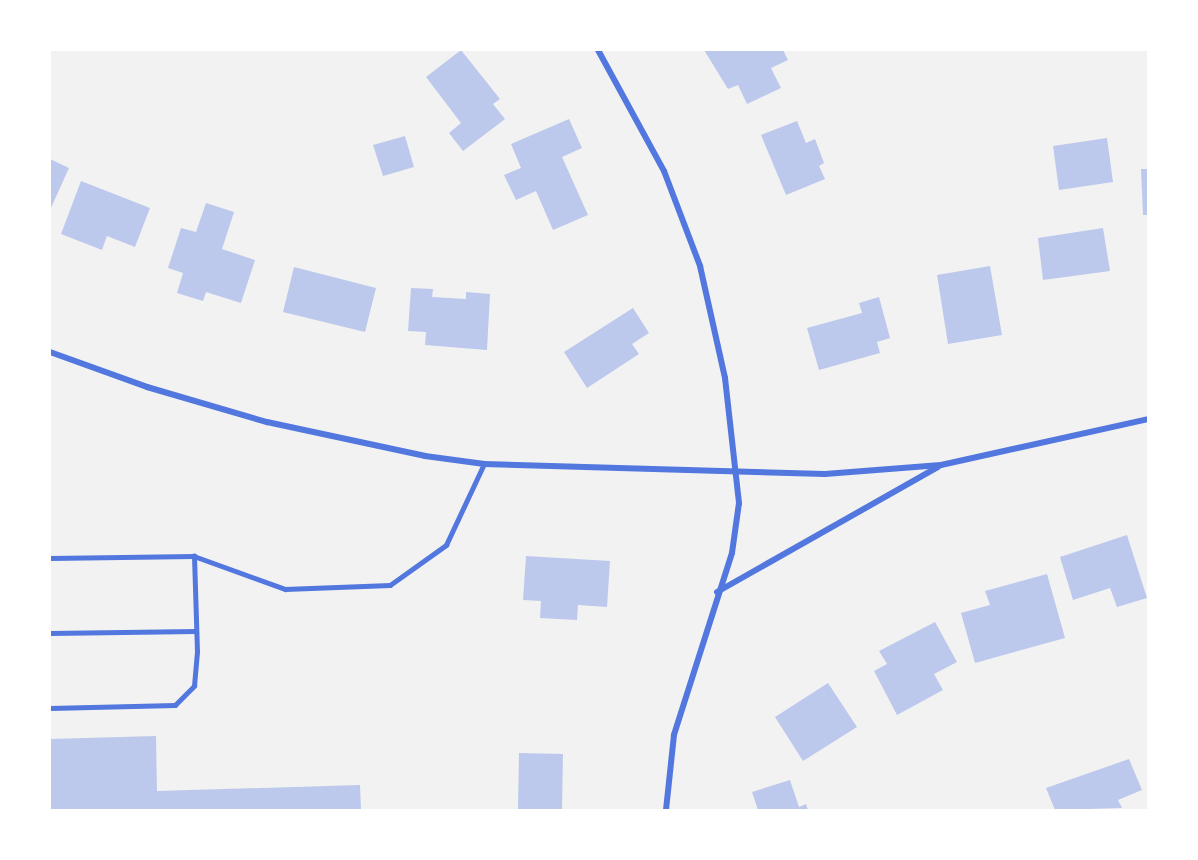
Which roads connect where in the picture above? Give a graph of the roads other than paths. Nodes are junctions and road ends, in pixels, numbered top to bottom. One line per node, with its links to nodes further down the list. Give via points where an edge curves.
1 (598, 50): 6 (street, via 630,104 683,214 713,313)
2 (50, 352): 4 (street, via 147,387 267,422 425,456)
3 (1149, 419): 5 (street)
4 (484, 464): 6 (street); 7 (lane, via 446,545 390,585 285,589)
5 (941, 465): 6 (street, via 825,474); 9 (street)
6 (736, 474): 9 (street, via 739,503 732,553)
7 (194, 556): 8 (lane); 10 (lane)
8 (50, 558)
9 (717, 592): 13 (street, via 674,735)
10 (196, 632): 11 (lane); 12 (lane, via 194,686 175,705)
11 (50, 633)
12 (50, 708)
13 (666, 810)

